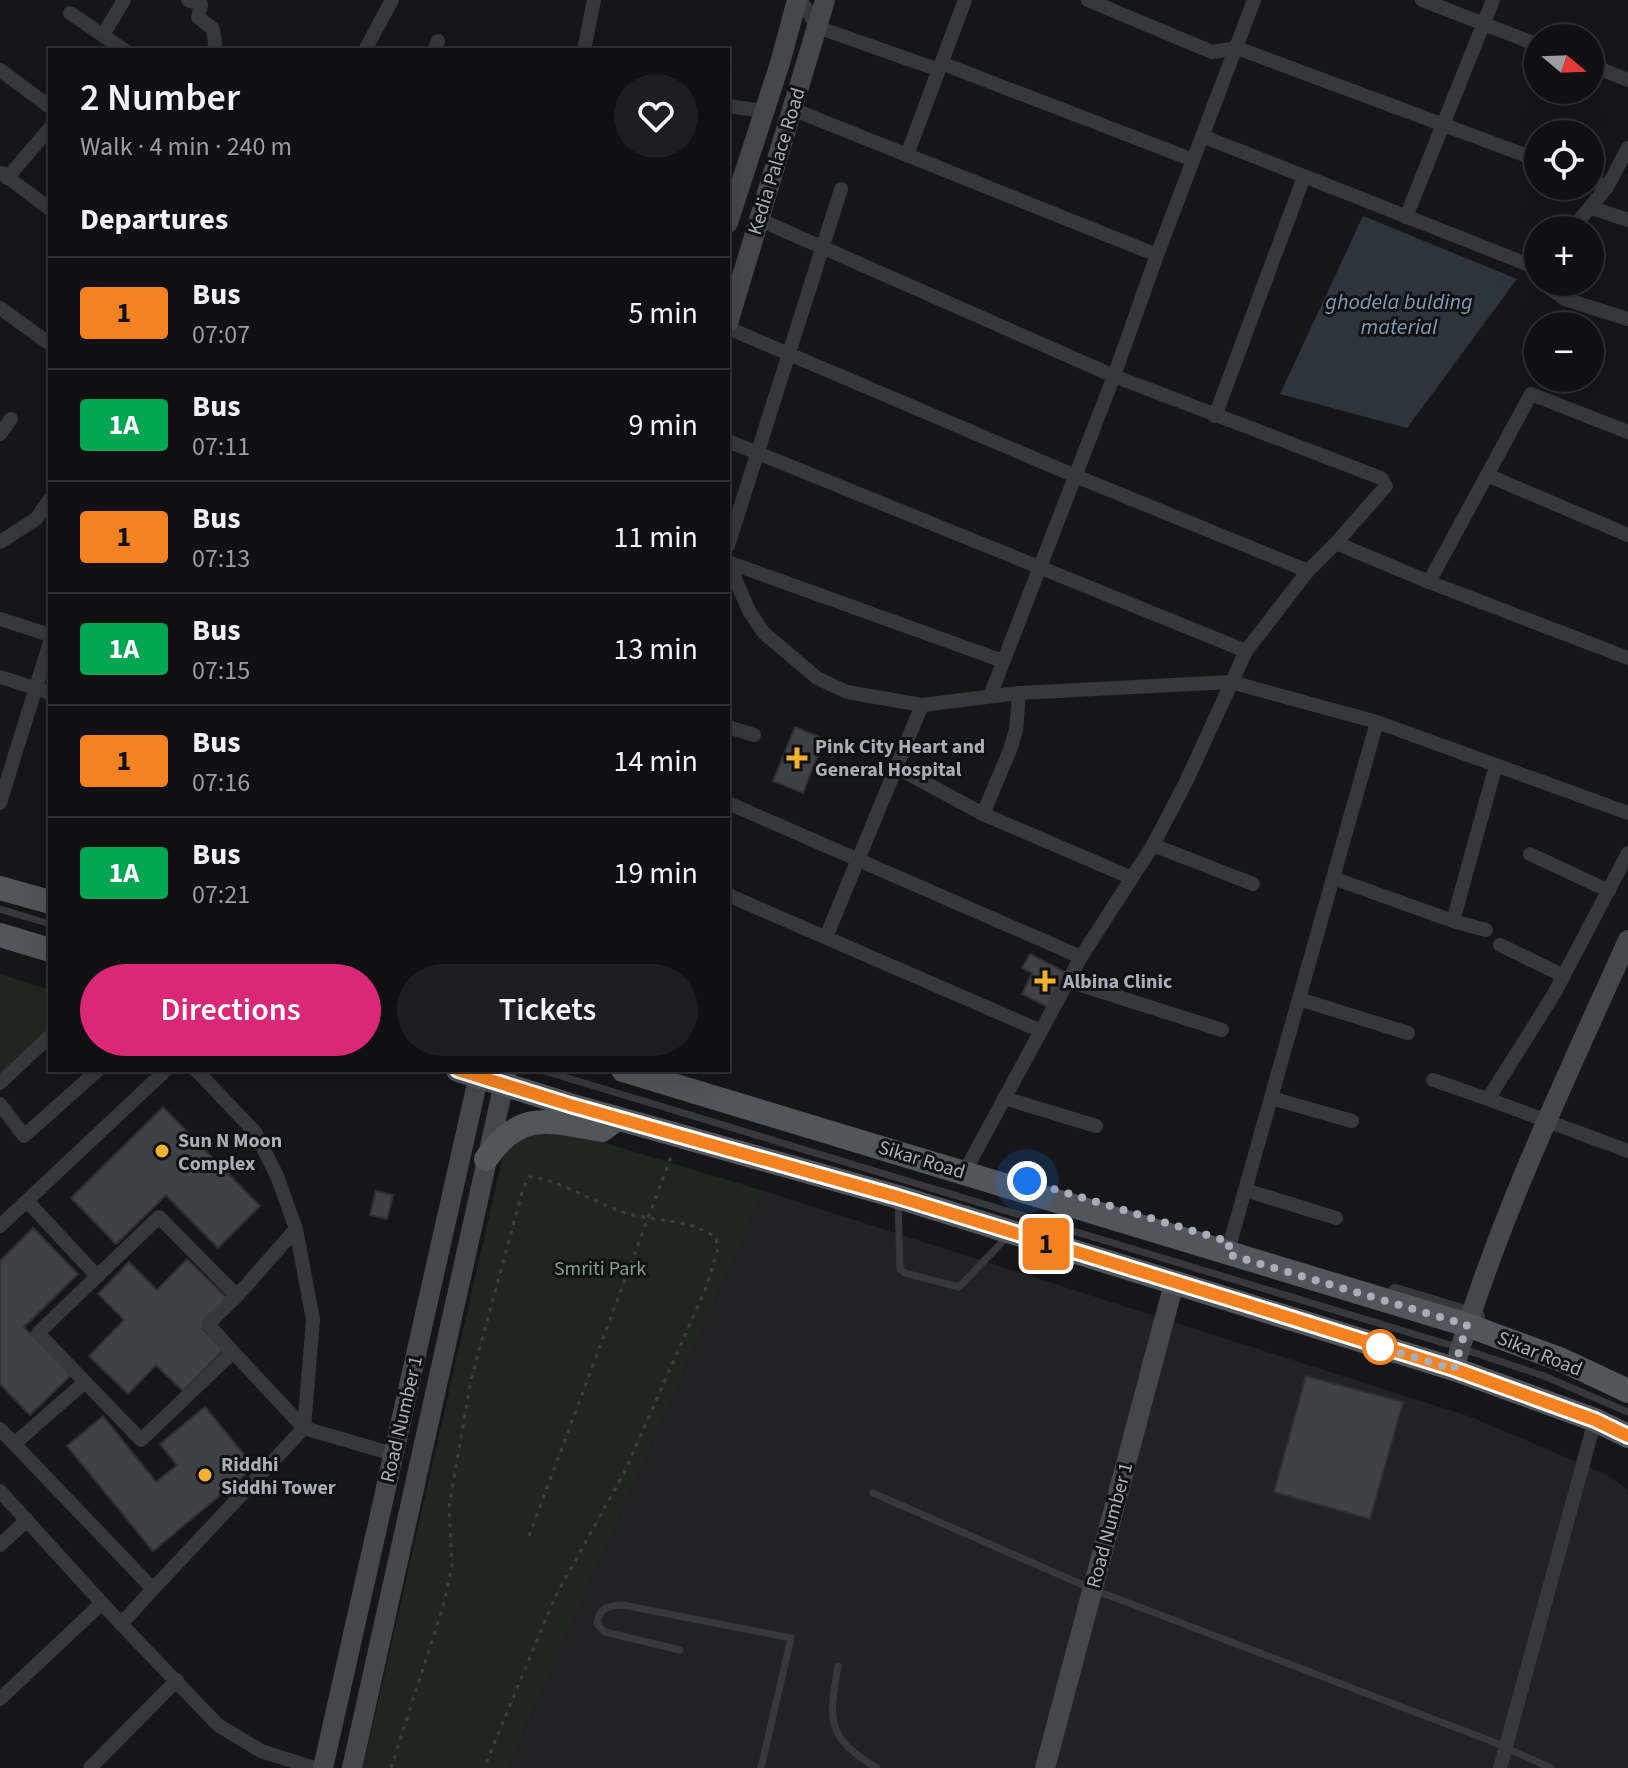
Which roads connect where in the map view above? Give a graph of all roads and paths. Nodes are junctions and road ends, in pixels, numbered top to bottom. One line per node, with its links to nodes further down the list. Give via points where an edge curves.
1 (124, 0): 15 (street)
2 (188, 0): 18 (street, via 201,5 198,17 213,29)
3 (392, 0): 19 (street)
4 (594, 0): 20 (street)
5 (799, 0): 14 (street); 29 (street, Kedia Palace Road)
6 (825, 0): 14 (street, Kedia Palace Road)
7 (965, 0): 22 (street)
8 (1088, 0): 21 (street, via 1212,52)
9 (1254, 0): 21 (street)
10 (1422, 0): 13 (street)
11 (1493, 0): 13 (street)
12 (70, 13): 15 (street)
13 (1483, 25): 16 (street); 30 (street)
14 (817, 27): 22 (street); 28 (street, Kedia Palace Road)
15 (103, 35): 17 (street)
16 (1524, 40)
17 (120, 48)
18 (216, 48)
19 (366, 48)
20 (584, 48)
21 (1237, 48): 30 (street); 32 (street)
22 (940, 67): 34 (street); 36 (street)
23 (0, 70): 26 (street)
24 (1604, 71): 25 (street)
25 (1628, 80)
26 (48, 106)
27 (730, 106): 29 (street)
28 (792, 109): 34 (street); 47 (street, Kedia Palace Road)
29 (763, 111): 45 (street, Kedia Palace Road)
30 (1443, 123): 35 (street); 46 (street)
31 (48, 130): 37 (street)
32 (1202, 136): 36 (street); 38 (street)
33 (1628, 148): 40 (street)
34 (907, 155): 50 (street)
35 (1524, 155)
36 (1193, 160): 50 (street)
37 (4, 175): 42 (street)
38 (1304, 177): 46 (street); 60 (street)
39 (1604, 186): 40 (street)
40 (1607, 187): 43 (street)
41 (841, 189): 49 (street)
42 (48, 208)
43 (1592, 208): 44 (street); 48 (street)
44 (1584, 216)
45 (730, 217)
46 (1406, 217): 51 (street)
47 (758, 219): 49 (street); 54 (street, Kedia Palace Road)
48 (1628, 220)
49 (821, 247): 58 (street); 59 (street)
50 (1157, 255): 59 (street)
51 (1524, 266)
52 (1562, 296): 55 (street)
53 (0, 308): 57 (street)
54 (730, 318)
55 (1628, 319)
56 (730, 326): 58 (street)
57 (48, 343)
58 (787, 353): 65 (street); 66 (street)
59 (1114, 376): 60 (street); 66 (street)
60 (1215, 416): 72 (street, via 1381,478 1386,486)
61 (11, 419): 63 (street)
62 (1628, 432): 67 (street, via 1531,394)
63 (0, 434)
64 (730, 442): 65 (street)
65 (759, 454): 70 (street); 75 (street)
66 (1073, 475): 75 (street); 76 (street)
67 (1487, 475): 69 (street); 77 (street)
68 (48, 502): 71 (street, via 36,519)
69 (1628, 535)
70 (730, 540)
71 (0, 542)
72 (1336, 543): 76 (street); 77 (street)
73 (730, 563): 83 (street)
74 (730, 567): 90 (street, via 764,633 817,678 847,692)
75 (1038, 568): 81 (street); 83 (street)
76 (1308, 571): 81 (street)
77 (1429, 582): 82 (street)
78 (0, 619): 79 (street)
79 (48, 634)
80 (48, 648): 86 (street)
81 (1246, 651): 85 (street)
82 (1628, 658)
83 (1003, 661): 89 (street)
84 (0, 677): 86 (street)
85 (1231, 682): 88 (street); 91 (street); 100 (street)
86 (34, 689): 87 (street); 96 (street)
87 (48, 692)
88 (1019, 693): 89 (street); 99 (street, via 1016,730)
89 (990, 696): 90 (street)
90 (922, 705): 95 (street)
91 (1377, 722): 94 (street); 105 (street)
92 (730, 728): 93 (street)
93 (754, 735)
94 (1496, 765): 98 (street); 112 (street)
95 (896, 767): 99 (street); 103 (street)
96 (0, 803)
97 (730, 804): 103 (street)
98 (1628, 813)
99 (983, 814): 104 (street)
100 (1153, 845): 104 (street); 106 (street)
101 (1628, 853): 108 (street)
102 (1530, 854): 108 (street)
103 (857, 861): 116 (street); 120 (street)
104 (1132, 878): 120 (street)
105 (1333, 878): 112 (street); 123 (street)
106 (1253, 884)
107 (0, 888): 110 (main road)
108 (1609, 891): 121 (street)
109 (730, 896): 116 (street)
110 (48, 901)
111 (0, 909): 113 (lane)
112 (1453, 921): 114 (street)
113 (48, 923)
114 (1486, 930)
115 (0, 935): 119 (main road)
116 (826, 937): 125 (street)
117 (1628, 940): 144 (street)
118 (1500, 945): 121 (street)
119 (48, 949)
120 (1081, 957): 122 (street)
121 (1564, 976): 140 (street)
122 (1068, 981): 124 (street); 125 (street)
123 (1299, 999): 126 (street); 139 (street)
124 (1222, 1030)
125 (1041, 1031): 138 (street)
126 (1408, 1033)
127 (48, 1038): 137 (street)
128 (96, 1072): 141 (street, via 24,1136)
129 (164, 1072): 152 (street)
130 (198, 1072): 156 (street, via 255,1132)
131 (472, 1072): 135 (main road); 173 (street, Road Number 1)
132 (548, 1072): 162 (lane)
133 (630, 1072): 149 (main road, Sikar Road)
134 (665, 1072): 149 (street)
135 (505, 1077): 142 (main road); 148 (street, Road Number 1)
136 (1433, 1080): 140 (street)
137 (0, 1083)
138 (1004, 1098): 145 (street); 149 (street)
139 (1271, 1098): 143 (street); 150 (street)
140 (1488, 1099): 144 (street)
141 (0, 1104)
142 (618, 1118): 146 (main road); 148 (main road, via 602,1130 540,1121 522,1124 506,1133)
143 (1352, 1121)
144 (1547, 1121): 147 (street); 162 (street)
145 (1096, 1126)
146 (679, 1135): 151 (main road); 153 (path)
147 (1626, 1145)
148 (486, 1159): 191 (street, Road Number 1)
149 (966, 1168): 158 (main road, Sikar Road)
150 (1245, 1190): 154 (street); 158 (street)
151 (898, 1197): 157 (main road); 157 (lane, via 900,1269 905,1273 959,1287)
152 (27, 1201): 155 (street); 159 (street)
153 (649, 1217): 177 (path); 192 (path, via 543,1179 529,1177 523,1189 471,1380 449,1507 452,1566 443,1607); 193 (path, via 673,1220 716,1238 714,1265 624,1473 555,1597)
154 (1336, 1218)
155 (0, 1226)
156 (296, 1229): 161 (street); 169 (street, via 313,1320)
157 (1010, 1233): 160 (main road)
158 (1228, 1248): 162 (main road, Sikar Road)
159 (97, 1276): 161 (street, via 159,1217); 165 (street, via 38,1333)
160 (1174, 1283): 162 (main road); 180 (street, Road Number 1)
161 (237, 1296): 163 (street, via 208,1324)
162 (1463, 1339): 164 (street); 166 (main road, Sikar Road, via 1562,1360); 167 (lane); 168 (main road)
163 (233, 1352): 165 (street, via 141,1440); 169 (street)
164 (1628, 1380)
165 (85, 1382): 172 (street)
166 (1628, 1391)
167 (1628, 1412)
168 (1595, 1420): 171 (main road); 187 (street)
169 (304, 1428): 173 (street); 179 (street)
170 (0, 1429): 172 (street)
171 (1628, 1436)
172 (14, 1444): 179 (street)
173 (393, 1454): 190 (street, Road Number 1)
174 (0, 1491): 176 (street)
175 (873, 1493): 180 (lane)
176 (27, 1520): 178 (street); 181 (street)
177 (529, 1536)
178 (0, 1545)
179 (153, 1589): 182 (street)
180 (1092, 1589): 187 (lane); 196 (street, Road Number 1)
181 (102, 1603): 182 (street); 186 (street)
182 (121, 1624): 185 (street)
183 (680, 1650): 194 (lane, via 605,1632 597,1624 598,1614 607,1606 623,1605 791,1638)
184 (838, 1666): 195 (lane, via 831,1709 836,1735)
185 (177, 1680): 188 (street); 189 (street, via 235,1737)
186 (0, 1699)
187 (1505, 1747): 197 (street); 198 (lane)
188 (90, 1768)
189 (314, 1768)
190 (323, 1768)
191 (352, 1768)
192 (391, 1768)
193 (484, 1768)
194 (761, 1768)
195 (877, 1768)
196 (1045, 1768)
197 (1500, 1768)
198 (1551, 1768)

